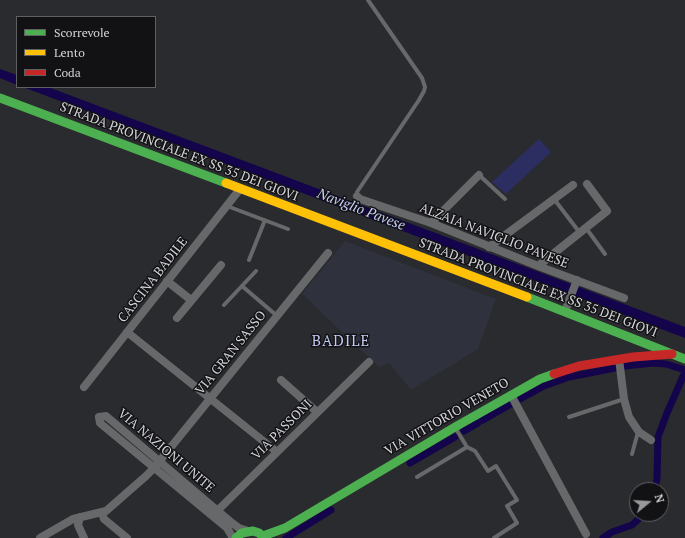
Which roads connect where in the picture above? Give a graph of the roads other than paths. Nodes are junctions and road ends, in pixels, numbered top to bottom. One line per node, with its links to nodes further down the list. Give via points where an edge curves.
1 (368, 0): 7 (lane, via 422,78 425,87 419,100 357,192)
2 (0, 98): 6 (main road, STRADA PROVINCIALE EX SS 35 DEI GIOVI)
3 (479, 175): 8 (lane); 12 (street)
4 (587, 184): 14 (street, via 607,211)
5 (573, 185): 9 (street)
6 (240, 189): 10 (street, CASCINA BADILE); 28 (main road, STRADA PROVINCIALE EX SS 35 DEI GIOVI)
7 (357, 196): 12 (street, ALZAIA NAVIGLIO PAVESE)
8 (506, 199)
9 (554, 199): 14 (lane); 15 (street)
10 (227, 206): 11 (lane); 22 (street, CASCINA BADILE)
11 (265, 220): 13 (lane); 18 (lane)
12 (431, 223): 15 (street, ALZAIA NAVIGLIO PAVESE)
13 (288, 229)
14 (583, 230): 17 (lane); 20 (street)
15 (489, 247): 20 (street, ALZAIA NAVIGLIO PAVESE)
16 (328, 254): 29 (street, VIA GRAN SASSO)
17 (605, 254)
18 (249, 260)
19 (221, 265): 26 (street)
20 (538, 266): 23 (street, ALZAIA NAVIGLIO PAVESE)
21 (256, 271): 24 (lane)
22 (167, 281): 26 (street); 31 (street, CASCINA BADILE)
23 (576, 282): 25 (street, ALZAIA NAVIGLIO PAVESE); 28 (street)
24 (242, 286): 27 (lane); 29 (lane)
25 (624, 298)
26 (191, 300): 30 (street)
27 (224, 305)
28 (565, 311): 32 (main road, STRADA PROVINCIALE EX SS 35 DEI GIOVI)
29 (276, 315): 41 (street, VIA GRAN SASSO)
30 (177, 318)
31 (127, 332): 39 (street, CASCINA BADILE); 41 (street)
32 (636, 339): 33 (main road, STRADA PROVINCIALE EX SS 35 DEI GIOVI); 34 (main road)
33 (672, 354): 34 (main road, VIA VITTORIO VENETO); 35 (main road, STRADA PROVINCIALE EX SS 35 DEI GIOVI)
34 (633, 357): 36 (main road, VIA VITTORIO VENETO)
35 (685, 358)
36 (619, 359): 40 (main road, VIA VITTORIO VENETO, via 561,371); 42 (street)
37 (369, 362): 43 (street, VIA PASSONI)
38 (282, 380): 43 (street)
39 (84, 386)
40 (511, 395): 45 (main road, VIA VITTORIO VENETO); 59 (street)
41 (210, 397): 49 (street); 51 (street, VIA GRAN SASSO)
42 (624, 399): 44 (lane); 46 (street)
43 (317, 412): 49 (street, VIA PASSONI)
44 (569, 417)
45 (455, 426): 48 (lane); 57 (main road, VIA VITTORIO VENETO)
46 (638, 432): 47 (street); 50 (lane)
47 (651, 440)
48 (467, 447): 53 (lane); 67 (lane, via 475,451 488,471 496,466 517,500 507,506 517,523)
49 (278, 452): 55 (street, VIA PASSONI)
50 (632, 454)
51 (160, 460): 52 (street, VIA GRAN SASSO); 52 (street, VIA NAZIONI UNITE, via 106,416 99,417 100,423); 55 (street, VIA NAZIONI UNITE)
52 (154, 468): 54 (street, VIA GRAN SASSO, via 110,509); 55 (street, VIA NAZIONI UNITE)
53 (417, 477)
54 (102, 513): 56 (street); 63 (street, via 104,519)
55 (215, 513): 58 (street, VIA NAZIONI UNITE); 64 (street, VIA NAZIONI UNITE)
56 (80, 517): 61 (street, via 68,521); 62 (street, via 78,528)
57 (285, 528): 60 (main road, VIA VITTORIO VENETO); 66 (main road, VIA VITTORIO VENETO)
58 (248, 531): 60 (main road); 65 (main road)
59 (586, 534)
60 (264, 537)
61 (40, 538)
62 (84, 538)
63 (127, 538)
64 (233, 538)
65 (236, 538)
66 (274, 538)
67 (494, 538)

